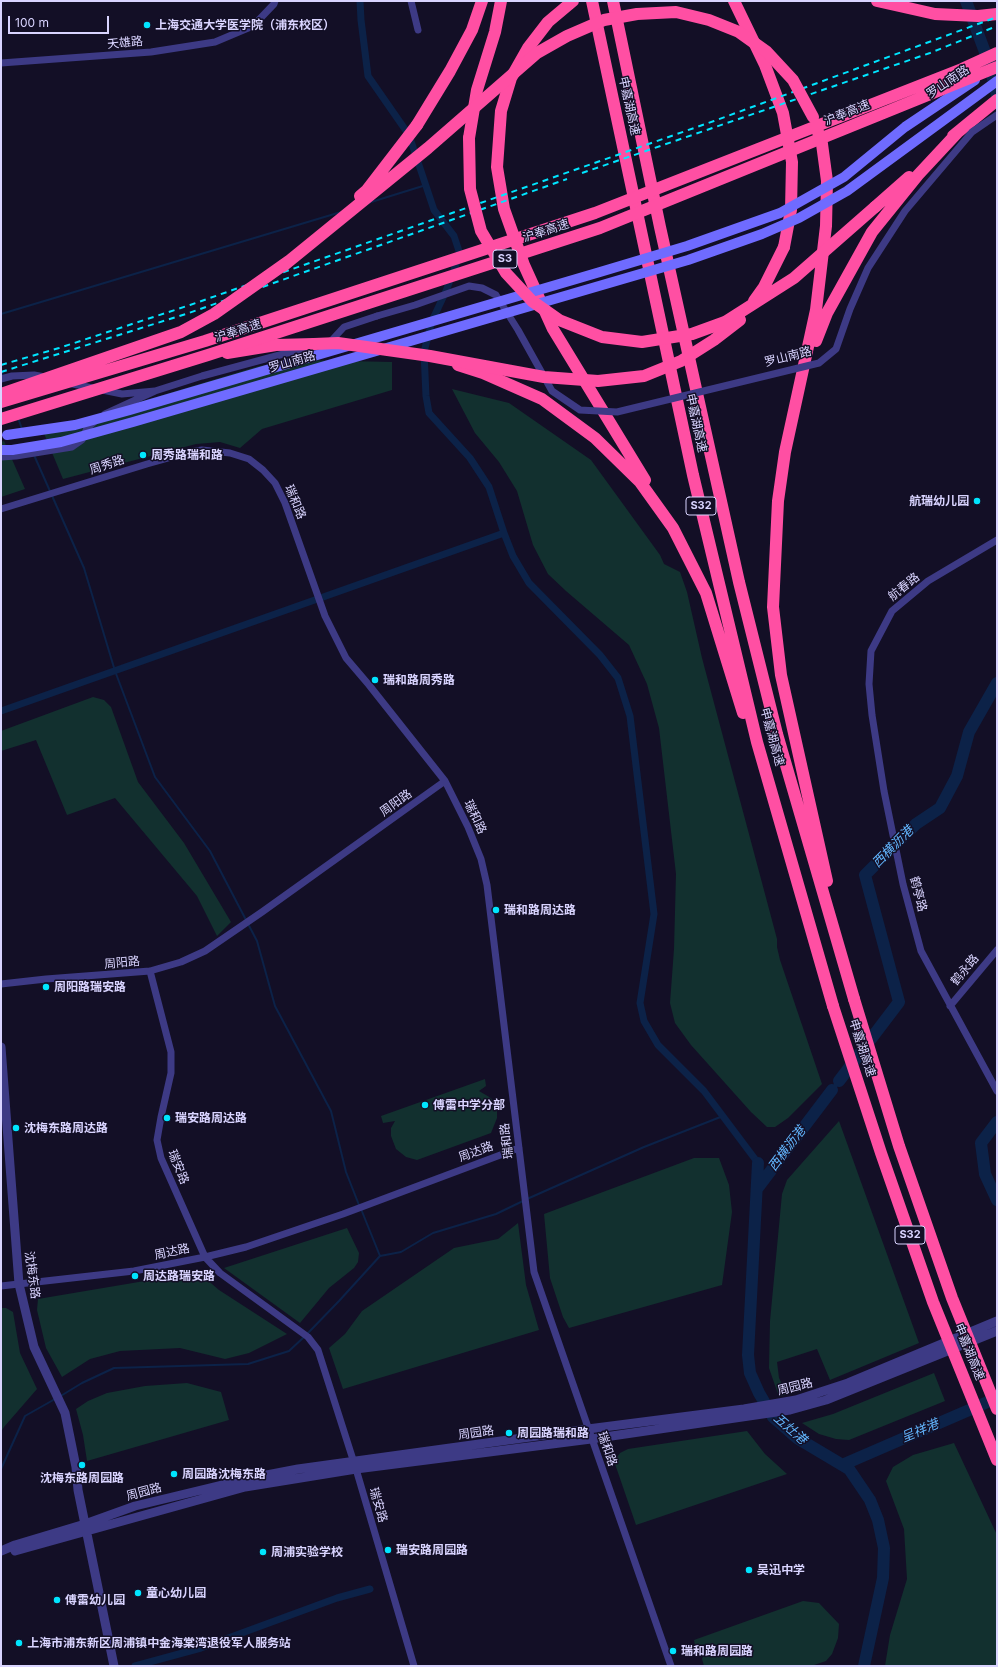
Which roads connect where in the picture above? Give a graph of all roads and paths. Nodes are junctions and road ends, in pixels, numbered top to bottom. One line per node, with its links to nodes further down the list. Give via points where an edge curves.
1 (275, 1): 15 (street, 天雄路, via 253,26 215,42 151,52)
2 (410, 1): 13 (street)
3 (482, 1): 21 (highway, bridge, via 472,30 417,125 367,190)
4 (501, 1): 20 (highway, bridge, via 478,90 469,138 470,189 481,231 506,272 532,301 559,320 602,337 642,342 692,334 725,322 794,278)
5 (573, 1): 35 (highway, bridge, via 548,22 528,48 511,78 501,111 497,167 504,209 524,265 553,329)
6 (592, 1): 43 (highway, 申嘉湖高速 / S32, via 693,475 757,742)
7 (613, 1): 42 (highway, 申嘉湖高速 / S32, via 739,582 777,734)
8 (734, 1): 23 (highway, bridge, via 765,65 783,114 792,162 791,210 784,247 764,287 738,323 681,361 644,376 598,381 544,377)
9 (877, 1): 11 (highway)
10 (884, 1): 11 (highway)
11 (902, 7): 12 (highway, via 935,14)
12 (997, 14)
13 (418, 30)
14 (997, 53): 27 (highway, 沪奉高速 / S3, bridge, via 595,213 205,341)
15 (1, 63)
16 (997, 66): 22 (highway, 沪奉高速 / S3, bridge, via 600,228); 30 (main road, 罗山南路, bridge, via 905,127 844,177 780,213 687,246 130,410 76,425)
17 (997, 81): 31 (main road, 罗山南路, bridge, via 847,191 799,218 762,234 688,260 133,422 62,442)
18 (997, 100): 20 (highway)
19 (997, 115): 25 (street, 罗山南路, bridge, via 972,132 906,211 868,268 836,349 819,363 617,412 580,410 552,391 496,295 482,288 469,286 344,327 332,340 314,350 287,353)
20 (959, 131): 28 (highway, via 918,175 872,232 827,313 812,351)
21 (283, 266): 26 (highway, bridge, via 214,314 181,332); 28 (highway, bridge, via 428,148 537,54 567,36 604,20 637,14 676,12 709,20 739,32 767,52 793,80 813,117 822,144 827,181 826,226 816,310)
22 (208, 355): 23 (highway, bridge, via 276,345 338,343); 29 (highway, 沪奉高速 / S3, bridge)
23 (430, 356): 35 (highway, bridge, via 483,373 542,399 595,438 640,482)
24 (1, 379): 25 (street, 罗山南路, via 34,375 122,394)
25 (155, 391): 33 (street, 罗山南路, via 106,412 86,428 82,440 72,447)
26 (1, 394)
27 (1, 402)
28 (797, 402): 42 (highway, via 785,452 778,500 773,607 781,675)
29 (1, 419)
30 (4, 435)
31 (1, 450)
32 (230, 453): 34 (street, 周秀路, via 202,450 190,452); 38 (street, 瑞和路, via 249,459 275,483 285,503 325,616 346,658)
33 (1, 457)
34 (1, 509)
35 (673, 528): 43 (highway, via 706,593)
36 (997, 540): 37 (street, 航春路, via 928,581 892,611 871,651)
37 (869, 684): 44 (street, 鹤亭路, via 891,823 921,951)
38 (444, 781): 40 (street, 周阳路, via 205,951 181,962); 47 (street, 瑞和路, via 471,833 487,885)
39 (997, 950): 44 (street, 鹤永路)
40 (150, 971): 41 (street, 周阳路); 48 (street, 瑞安路, via 171,1052 171,1073 157,1140 161,1158)
41 (1, 984)
42 (854, 999): 54 (highway, 申嘉湖高速 / S32, bridge, via 901,1153 952,1298)
43 (833, 1006): 57 (highway, 申嘉湖高速 / S32, bridge, via 881,1153 934,1302)
44 (950, 1006): 46 (street, 鹤亭路)
45 (1, 1047): 49 (street, 沈梅东路)
46 (997, 1091)
47 (519, 1148): 48 (street, 周达路, via 271,1239); 55 (street, 瑞和路, via 534,1272)
48 (205, 1257): 49 (street, 周达路, via 134,1271); 58 (street, 瑞安路, via 220,1272 308,1337 318,1350)
49 (19, 1284): 50 (street, 周达路); 59 (street, 沈梅东路, via 34,1347 65,1413)
50 (1, 1286)
51 (997, 1321): 53 (street, 周园路)
52 (997, 1331): 53 (street, 周园路, via 826,1400)
53 (787, 1406): 55 (street, 周园路); 56 (street, 周园路, via 751,1417)
54 (997, 1409)
55 (588, 1429): 56 (street, 瑞和路); 58 (street, 周园路)
56 (591, 1439): 58 (street, 周园路); 64 (street, 瑞和路)
57 (997, 1460)
58 (355, 1465): 59 (street, 周园路, via 298,1469 230,1482 135,1506); 63 (street, 瑞安路)
59 (86, 1528): 60 (street, 周园路); 61 (street, 周园路); 62 (street)
60 (1, 1550)
61 (1, 1554)
62 (114, 1666)
63 (414, 1666)
64 (672, 1666)

